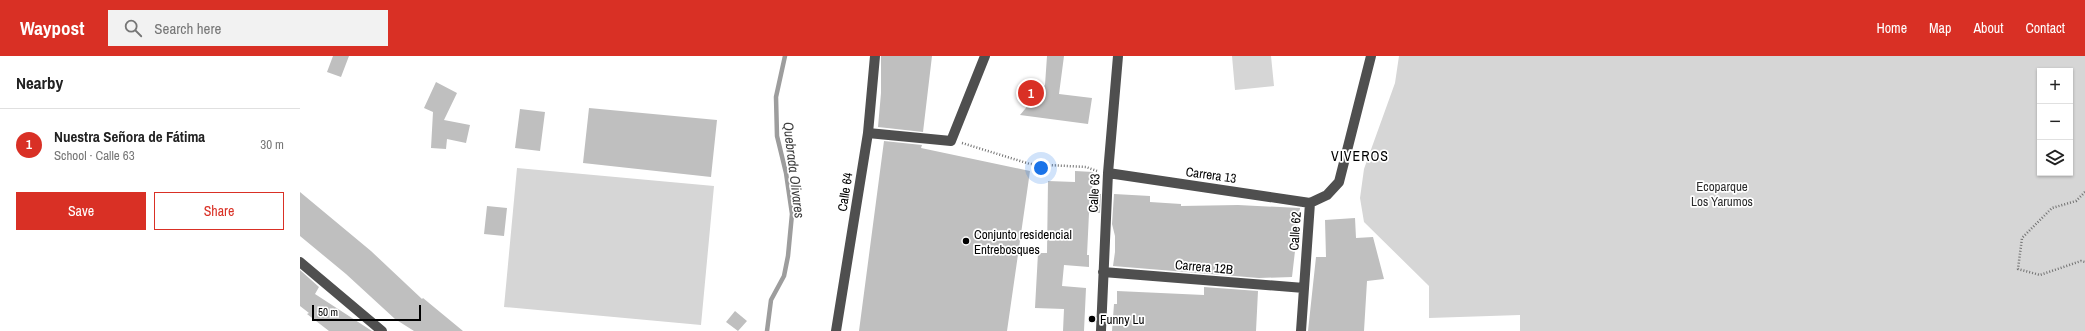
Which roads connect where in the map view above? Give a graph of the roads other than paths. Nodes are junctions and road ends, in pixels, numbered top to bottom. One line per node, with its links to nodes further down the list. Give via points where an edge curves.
1 (875, 56): 5 (street, Calle 64)
2 (985, 56): 5 (street, via 952,141)
3 (1118, 56): 6 (street, Calle 63)
4 (1370, 56): 7 (street, Calle 62, via 1339,182 1327,195)
5 (868, 133): 12 (street, Calle 64)
6 (1108, 173): 7 (street, Carrera 13); 9 (street, Calle 63)
7 (1310, 203): 10 (street, Calle 62)
8 (300, 262): 11 (street)
9 (1103, 272): 10 (street, Carrera 12B); 13 (street, Calle 63)
10 (1304, 288): 14 (street, Calle 62)
11 (382, 331)
12 (836, 331)
13 (1101, 331)
14 (1301, 331)

